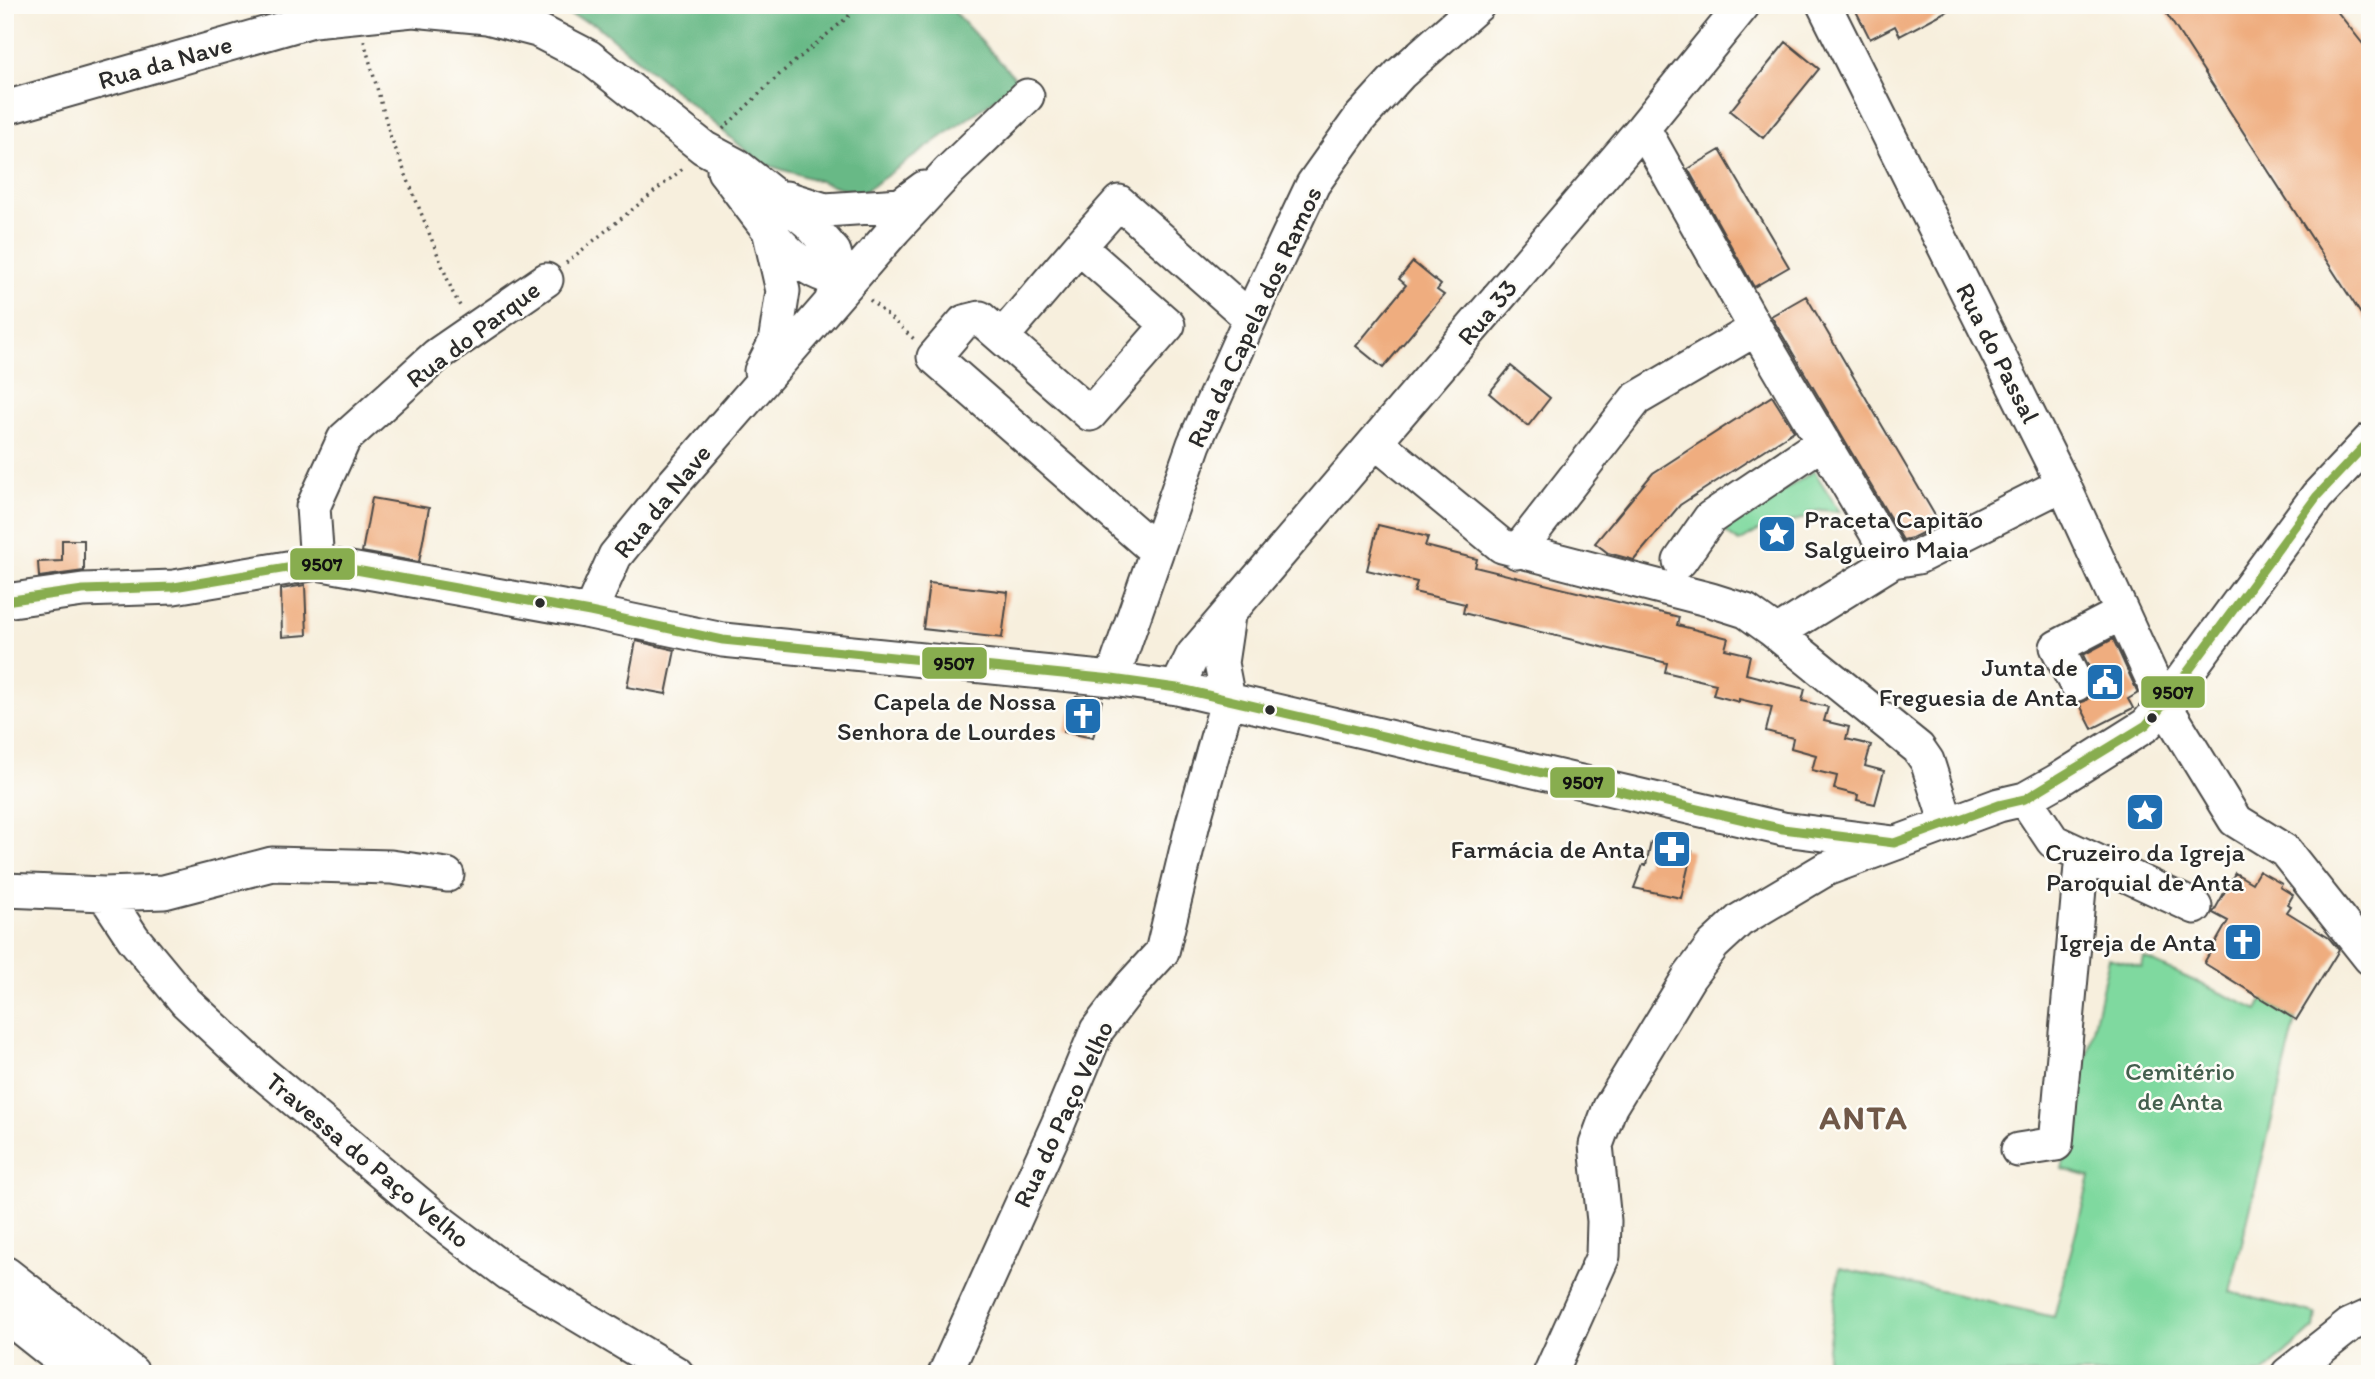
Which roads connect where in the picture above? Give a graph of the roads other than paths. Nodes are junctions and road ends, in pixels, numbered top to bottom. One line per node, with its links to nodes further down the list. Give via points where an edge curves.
1 (1478, 5): 14 (street, Rua da Capela dos Ramos, via 1400,74 1360,118 1313,184)
2 (1743, 5): 6 (street, Rua 33)
3 (1824, 5): 21 (street, Rua do Passal)
4 (1027, 96): 8 (street, Rua da Nave)
5 (5, 108): 7 (street, Rua da Nave, via 313,20 412,10 487,17 537,30 589,57)
6 (1643, 128): 15 (street); 19 (street, Rua 33)
7 (704, 148): 9 (street, Rua da Nave); 10 (street, Rua da Nave)
8 (948, 172): 9 (street, Rua da Nave, via 901,205 825,210); 13 (street, Rua da Nave)
9 (765, 188): 13 (street, Rua da Nave, via 808,222 834,252)
10 (771, 234): 13 (street, Rua da Nave, via 808,267); 17 (street, Rua da Nave, via 783,291 775,343)
11 (1079, 247): 14 (street, via 1119,202); 16 (street); 16 (street, via 1168,325 1090,414)
12 (545, 280): 26 (street, Rua do Parque, via 436,355 344,439 313,507)
13 (845, 282): 17 (street, Rua da Nave)
14 (1250, 318): 22 (street, Rua da Capela dos Ramos, via 1194,444)
15 (1756, 329): 20 (street); 23 (street, via 1636,399)
16 (1002, 337): 22 (street, via 980,318 964,322 934,357)
17 (748, 398): 28 (street, Rua da Nave, via 615,556)
18 (2370, 440): 36 (street, via 2317,496)
19 (1376, 442): 23 (street, via 1502,547); 30 (street, Rua 33)
20 (1823, 442): 24 (street, via 1710,518); 25 (street)
21 (2063, 484): 25 (street, via 1917,557); 29 (street, Rua do Passal)
22 (1156, 551): 32 (street, Rua da Capela dos Ramos)
23 (1517, 552): 31 (street, via 1711,600 1746,611)
24 (1679, 561)
25 (1893, 561): 31 (street)
26 (317, 563): 27 (street, via 174,587 83,590); 28 (street)
27 (5, 601)
28 (590, 612): 32 (street, via 723,640)
29 (2122, 613): 33 (street, via 2057,647); 36 (street, Rua do Passal)
30 (1228, 615): 34 (street, Rua 33, via 1193,655); 35 (street, via 1221,663)
31 (1777, 633): 38 (street, via 1917,748 1927,761)
32 (1112, 679): 34 (street)
33 (2076, 684)
34 (1177, 688): 35 (street)
35 (1228, 699): 39 (street); 57 (street, Rua do Paço Velho, via 1162,952 1097,1030)
36 (2164, 704): 37 (street, via 2146,725); 49 (street, Rua do Passal, via 2235,820 2285,851)
37 (2025, 799): 38 (street); 42 (street, via 2053,841)
38 (1947, 824): 41 (street)
39 (1790, 829): 40 (street); 45 (street, via 1802,860)
40 (1823, 834): 41 (street); 43 (street, via 1831,851)
41 (1894, 843): 43 (street)
42 (2082, 855): 48 (street); 50 (street, via 2056,1144)
43 (1826, 869): 45 (street)
44 (447, 875): 47 (street, via 391,867 272,864 164,892)
45 (1790, 889): 58 (street, via 1740,920 1713,945 1610,1107 1597,1145 1603,1256)
46 (5, 890): 47 (street)
47 (104, 894): 56 (street, Travessa do Paço Velho, via 133,938 187,1002 329,1129 508,1273)
48 (2195, 907)
49 (2370, 958)
50 (2018, 1150)
51 (5, 1276): 55 (highway)
52 (5, 1312): 54 (highway)
53 (2370, 1316): 59 (street, via 2350,1325)
54 (83, 1374)
55 (130, 1374)
56 (677, 1374)
57 (945, 1374)
58 (1550, 1374)
59 (2288, 1374)

